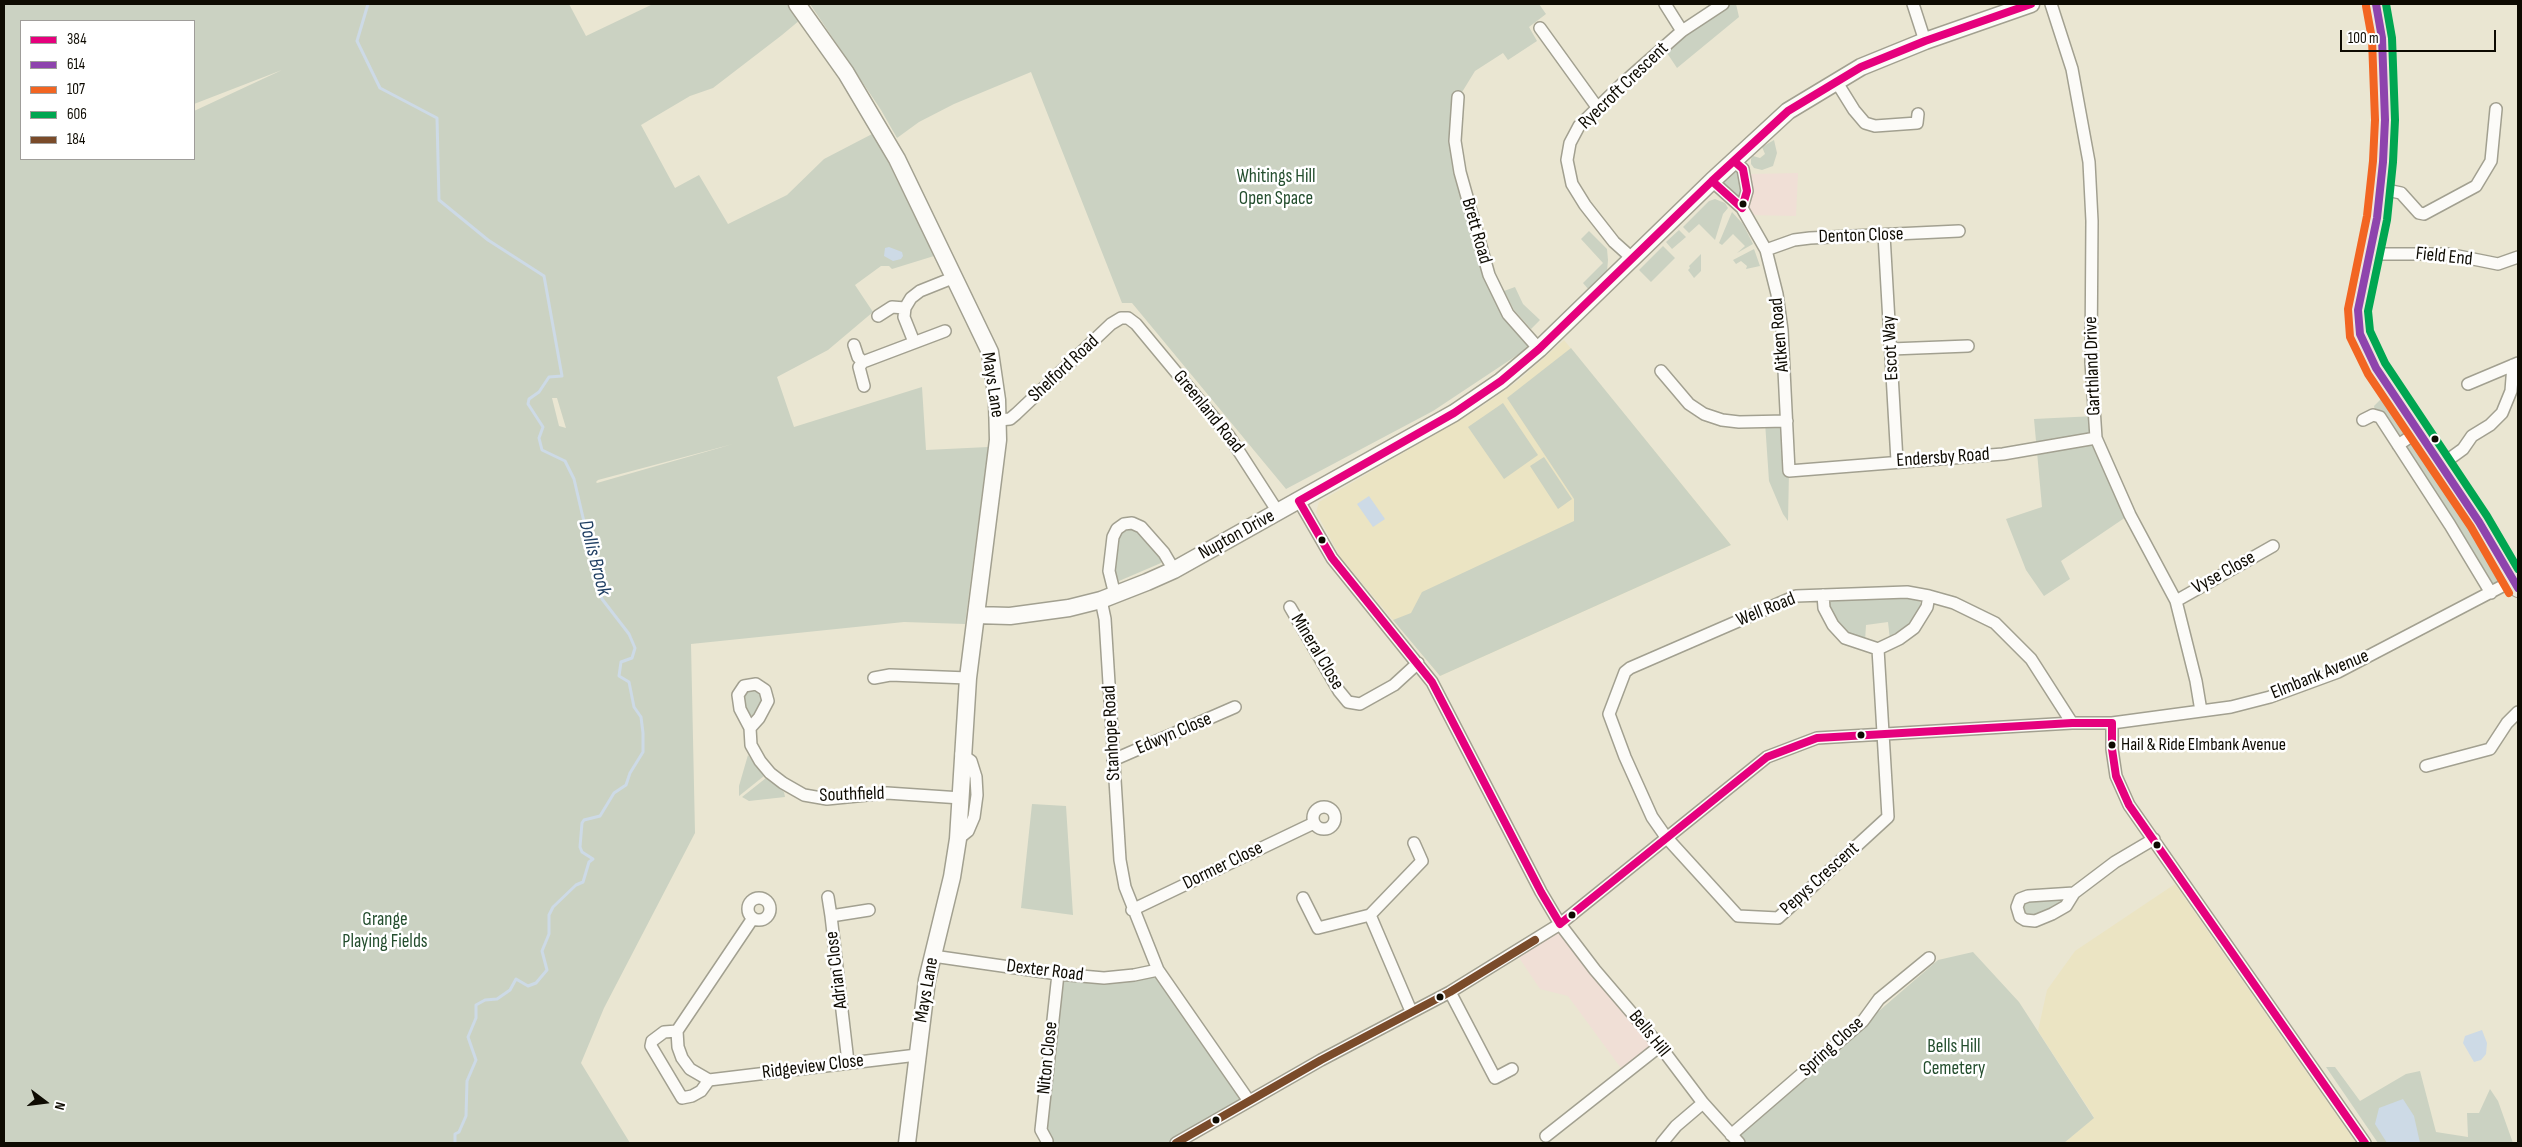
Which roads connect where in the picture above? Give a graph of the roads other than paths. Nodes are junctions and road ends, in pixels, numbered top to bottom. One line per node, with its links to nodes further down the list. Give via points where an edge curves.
1 (797, 4): 26 (street, Mays Lane, via 881,129)
2 (1665, 4): 9 (street)
3 (1723, 4): 9 (street, Ryecroft Crescent)
4 (1912, 4): 10 (street)
5 (2031, 4): 10 (street, Nupton Drive)
6 (2051, 4): 45 (street, Garthland Drive, via 2072,68 2089,162 2091,362)
7 (2376, 4): 18 (main road, via 2382,38 2385,110)
8 (1540, 28): 13 (street)
9 (1682, 31): 13 (street, Ryecroft Crescent)
10 (1926, 41): 11 (street, Nupton Drive, via 1861,67)
11 (1836, 81): 15 (street, via 1865,123 1875,126 1917,123); 16 (street, Nupton Drive, via 1788,111)
12 (1458, 97): 34 (street, Brett Road, via 1455,141 1460,172 1489,275 1508,314)
13 (1597, 107): 25 (street, Ryecroft Crescent, via 1579,126 1570,143 1567,160 1572,184 1584,205 1614,242)
14 (2496, 109): 18 (street, via 2490,161 2476,186 2424,214 2419,213 2401,193)
15 (1918, 114)
16 (1736, 162): 17 (street, Nupton Drive); 19 (street, via 1742,170 1747,191)
17 (1712, 181): 19 (street, Aitken Road); 25 (street, Nupton Drive)
18 (2382, 189): 23 (main road)
19 (1742, 208): 22 (street, Aitken Road)
20 (1959, 231): 21 (street, Denton Close)
21 (1884, 236): 22 (street, Denton Close, via 1794,240); 35 (street, Escot Way)
22 (1766, 250): 43 (street, Aitken Road, via 1777,294)
23 (2369, 254): 24 (street, Field End, via 2448,254 2498,264); 44 (main road, via 2358,310 2360,334 2376,368)
24 (2518, 257)
25 (1633, 259): 34 (street, Nupton Drive)
26 (955, 277): 27 (street, via 920,291); 41 (street, Mays Lane, via 990,352)
27 (905, 308): 28 (street, via 892,307); 31 (street, via 904,317)
28 (878, 316)
29 (1128, 318): 41 (street, Shelford Road, via 1112,324 1010,419); 51 (street, Greenland Road, via 1228,436)
30 (945, 330): 31 (street)
31 (914, 342): 36 (street)
32 (854, 345): 36 (street)
33 (1968, 346): 35 (street)
34 (1539, 349): 50 (street, Nupton Drive, via 1454,413)
35 (1891, 349): 47 (street, Escot Way)
36 (863, 362): 40 (street, via 860,367)
37 (2516, 364): 39 (street); 48 (street, via 2511,391 2502,413)
38 (1661, 371): 43 (street, via 1689,404 1704,414 1739,422)
39 (2468, 384)
40 (864, 386)
41 (999, 420): 61 (street, Mays Lane)
42 (2364, 420): 46 (street, via 2373,415 2380,418)
43 (1787, 421): 49 (street, Aitken Road)
44 (2419, 431): 46 (street); 48 (main road)
45 (2096, 438): 47 (street, Endersby Road, via 2003,454); 59 (street, Garthland Drive, via 2130,514)
46 (2398, 445): 55 (street)
47 (1897, 461): 49 (street, Endersby Road)
48 (2441, 465): 54 (main road)
49 (1789, 471)
50 (1300, 501): 51 (street, Nupton Drive); 63 (street, Bells Hill, via 1332,558)
51 (1278, 512): 53 (street, Nupton Drive)
52 (2273, 546): 59 (street, Vyse Close)
53 (1174, 570): 58 (street, Nupton Drive); 58 (street, via 1141,527 1124,524 1113,537)
54 (2515, 579): 55 (street, Elmbank Avenue)
55 (2491, 593): 67 (street, Elmbank Avenue, via 2338,672 2270,696)
56 (1823, 595): 57 (street, Well Road, via 1908,592); 62 (street, via 1824,608 1845,638); 78 (street, Well Road, via 1796,596 1625,672 1609,714 1610,720 1646,805)
57 (1929, 596): 62 (street, via 1914,628); 69 (street, Well Road, via 1976,612 2014,640 2031,659)
58 (1108, 597): 61 (street, Nupton Drive, via 1070,608 1010,616); 74 (street, Stanhope Road, via 1106,619)
59 (2176, 600): 67 (street, Garthland Drive)
60 (1290, 607): 63 (street, Mineral Close, via 1338,691 1348,702 1360,704 1394,685)
61 (976, 615): 65 (street, Mays Lane)
62 (1878, 649): 72 (street)
63 (1418, 663): 90 (street, Bells Hill, via 1441,697)
64 (874, 678): 65 (street, via 890,675)
65 (968, 678): 73 (street, Mays Lane)
66 (1235, 708): 74 (street, Edwyn Close)
67 (2201, 711): 70 (street, Elmbank Avenue)
68 (2518, 712): 75 (street, via 2490,749)
69 (2072, 723): 70 (street, Elmbank Avenue); 72 (street, Elmbank Avenue)
70 (2112, 724): 79 (street, via 2116,776 2130,805)
71 (750, 728): 76 (street, Southfield, via 751,745 760,761 783,783 804,794 826,799 887,793)
72 (1883, 734): 78 (street, Elmbank Avenue, via 1817,738 1767,757); 78 (street, Pepys Crescent, via 1888,817 1778,918 1738,916)
73 (961, 754): 76 (street, Mays Lane); 80 (street, Mays Lane, via 971,761 977,794 974,817 968,831)
74 (1113, 760): 86 (street, Stanhope Road, via 1120,860)
75 (2426, 766)
76 (961, 798): 80 (street, Mays Lane)
77 (1314, 823): 86 (street, Dormer Close)
78 (1666, 837): 90 (street, Elmbank Avenue)
79 (2154, 838): 82 (street); 111 (street)
80 (958, 839): 91 (street, Mays Lane)
81 (1414, 843): 87 (street, via 1422,861 1419,867)
82 (2074, 893)
83 (828, 897): 88 (street)
84 (1303, 898): 87 (street, via 1318,928)
85 (869, 910): 88 (street, Adrian Close)
86 (1132, 910): 93 (street, Stanhope Road)
87 (1370, 915): 96 (street)
88 (831, 916): 100 (street, Adrian Close)
89 (753, 918): 97 (street)
90 (1560, 924): 95 (street, Elmbank Avenue); 98 (street, Bells Hill)
91 (933, 956): 94 (street, Dexter Road); 99 (street, Mays Lane)
92 (1929, 958): 106 (street, Spring Close, via 1879,999 1863,1021)
93 (1158, 970): 94 (street, Dexter Road, via 1104,978); 103 (street, Stanhope Road)
94 (1058, 974): 107 (street, Niton Close, via 1041,1130)
95 (1450, 992): 96 (street, Elmbank Avenue); 101 (street, via 1494,1078)
96 (1411, 1011): 103 (street, Elmbank Avenue)
97 (677, 1031): 102 (street, via 682,1058 690,1069); 102 (street, via 664,1032 652,1040 650,1046 682,1098 701,1091)
98 (1660, 1046): 104 (street, Bells Hill); 105 (street)
99 (917, 1055): 100 (street, Ridgeview Close); 108 (street, Mays Lane)
100 (848, 1062): 102 (street, Ridgeview Close)
101 (1512, 1069)
102 (709, 1080)
103 (1249, 1101): 109 (street, Elmbank Avenue)
104 (1703, 1103): 106 (street, Bells Hill); 110 (street)
105 (1546, 1136)
106 (1735, 1139)
107 (1047, 1141)
108 (908, 1143)
109 (1176, 1143)
110 (1662, 1143)
111 (2365, 1143)

